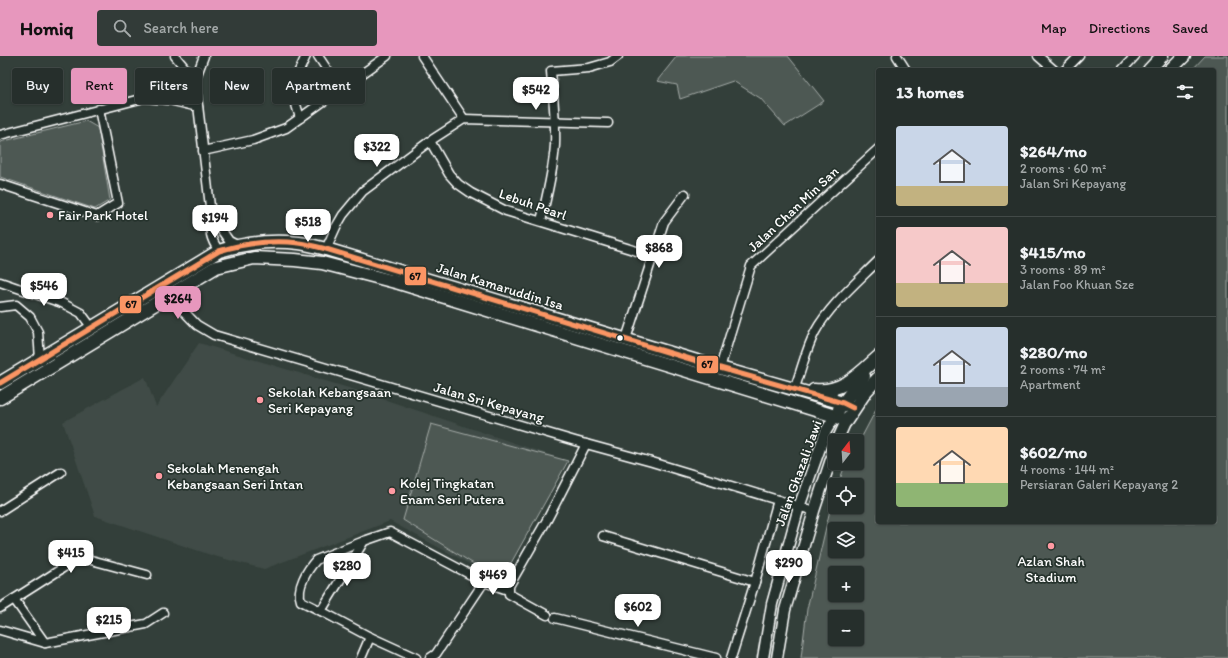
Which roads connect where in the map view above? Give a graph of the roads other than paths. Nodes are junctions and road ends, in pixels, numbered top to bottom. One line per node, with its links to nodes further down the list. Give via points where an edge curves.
1 (175, 56): 15 (street)
2 (204, 56): 16 (street)
3 (306, 56): 29 (street, via 291,88)
4 (318, 56): 17 (street)
5 (387, 56): 24 (street)
6 (422, 56): 30 (street)
7 (618, 56): 14 (street)
8 (897, 56): 18 (street)
9 (1038, 56): 19 (street)
10 (1079, 56): 20 (street)
11 (1135, 56): 21 (street)
12 (1162, 56): 22 (main road)
13 (1184, 56): 23 (main road)
14 (609, 59): 31 (street, via 589,68 551,71)
15 (185, 68)
16 (200, 68)
17 (326, 68)
18 (905, 68)
19 (1052, 68)
20 (1067, 68)
21 (1124, 68)
22 (1151, 68)
23 (1172, 68)
24 (365, 71)
25 (198, 104): 27 (street)
26 (319, 104): 29 (street)
27 (198, 108): 28 (street, via 169,100 144,98); 35 (street)
28 (99, 109): 33 (street); 37 (street, via 118,203 97,216)
29 (300, 118): 35 (street, via 286,128 253,140)
30 (464, 120): 31 (street); 34 (street)
31 (554, 122): 32 (street); 40 (street, via 555,144 551,181)
32 (608, 123)
33 (0, 135)
34 (430, 141): 40 (street, Lebuh Pearl, via 449,174 458,184 506,211); 42 (street, via 363,191 343,215)
35 (203, 151): 39 (street)
36 (876, 151): 57 (street, Jalan Chan Min San, via 751,266)
37 (0, 184)
38 (685, 194): 44 (street, via 664,222)
39 (211, 215): 41 (street, via 229,241); 43 (street, via 212,241)
40 (541, 221): 44 (street, Lebuh Pearl)
41 (237, 245): 42 (main road, Jalan Kamaruddin Isa, via 263,242 299,243); 43 (main road, Jalan Kamaruddin Isa)
42 (326, 249): 46 (main road, via 318,254); 53 (main road, Jalan Kamaruddin Isa)
43 (219, 251): 45 (main road, via 229,255 247,253); 49 (main road, Jalan Kamaruddin Isa)
44 (652, 256): 53 (street)
45 (254, 258): 46 (main road, Jalan Kamaruddin Isa); 50 (main road, Jalan Kamaruddin Isa, via 216,267)
46 (295, 260): 65 (main road, Jalan Kamaruddin Isa, via 322,263 407,285)
47 (876, 264): 61 (street, via 825,317 815,332)
48 (0, 282): 52 (street, via 62,304 81,314)
49 (161, 285): 50 (main road); 52 (main road, Jalan Kamaruddin Isa)
50 (168, 295): 62 (main road, Jalan Kamaruddin Isa); 67 (street, Jalan Sri Kepayang, via 197,325 214,334)
51 (0, 307): 54 (street, via 16,305 30,317 38,332)
52 (92, 328): 54 (main road, Jalan Kamaruddin Isa)
53 (626, 339): 57 (main road, Jalan Kamaruddin Isa)
54 (40, 359): 59 (main road, Jalan Kamaruddin Isa)
55 (876, 360): 61 (main road, via 838,388 819,390)
56 (876, 360): 63 (main road, Jalan Ghazali Jawi)
57 (720, 368): 60 (main road, Jalan Kamaruddin Isa)
58 (876, 380): 64 (main road, Jalan Ghazali Jawi)
59 (0, 383)
60 (779, 385): 61 (main road); 63 (main road, Jalan Kamaruddin Isa)
61 (795, 387)
62 (0, 398)
63 (842, 403): 64 (main road, Jalan Kamaruddin Isa); 65 (main road, Jalan Ghazali Jawi)
64 (853, 408): 65 (main road, Jalan Ghazali Jawi)
65 (841, 418): 66 (street); 71 (street, Jalan Ghazali Jawi, via 826,431)
66 (838, 434)
67 (586, 444): 70 (street, Jalan Sri Kepayang); 79 (street)
68 (828, 468): 73 (street)
69 (61, 472): 72 (street)
70 (778, 500): 71 (street, Jalan Sri Kepayang); 78 (street)
71 (799, 506): 73 (street, Jalan Sri Kepayang); 90 (street, Jalan Ghazali Jawi, via 772,604)
72 (0, 511)
73 (814, 511): 89 (street, via 785,610)
74 (603, 536): 78 (street)
75 (364, 541): 77 (street, via 390,532); 82 (street); 82 (street, via 311,564 299,595 302,601)
76 (147, 575): 80 (street, via 80,557)
77 (484, 582): 79 (street); 93 (street, via 436,654)
78 (755, 582): 95 (street)
79 (508, 590): 84 (street, via 509,594)
80 (14, 600): 81 (street); 88 (street)
81 (0, 608)
82 (321, 611): 87 (street)
83 (163, 613): 88 (street, via 146,624)
84 (547, 615)
85 (556, 618): 94 (street)
86 (0, 630): 88 (street)
87 (370, 637): 91 (street); 92 (street)
88 (45, 643)
89 (778, 656)
90 (763, 657)
91 (361, 658)
92 (416, 658)
93 (430, 658)
94 (716, 658)
95 (731, 658)

